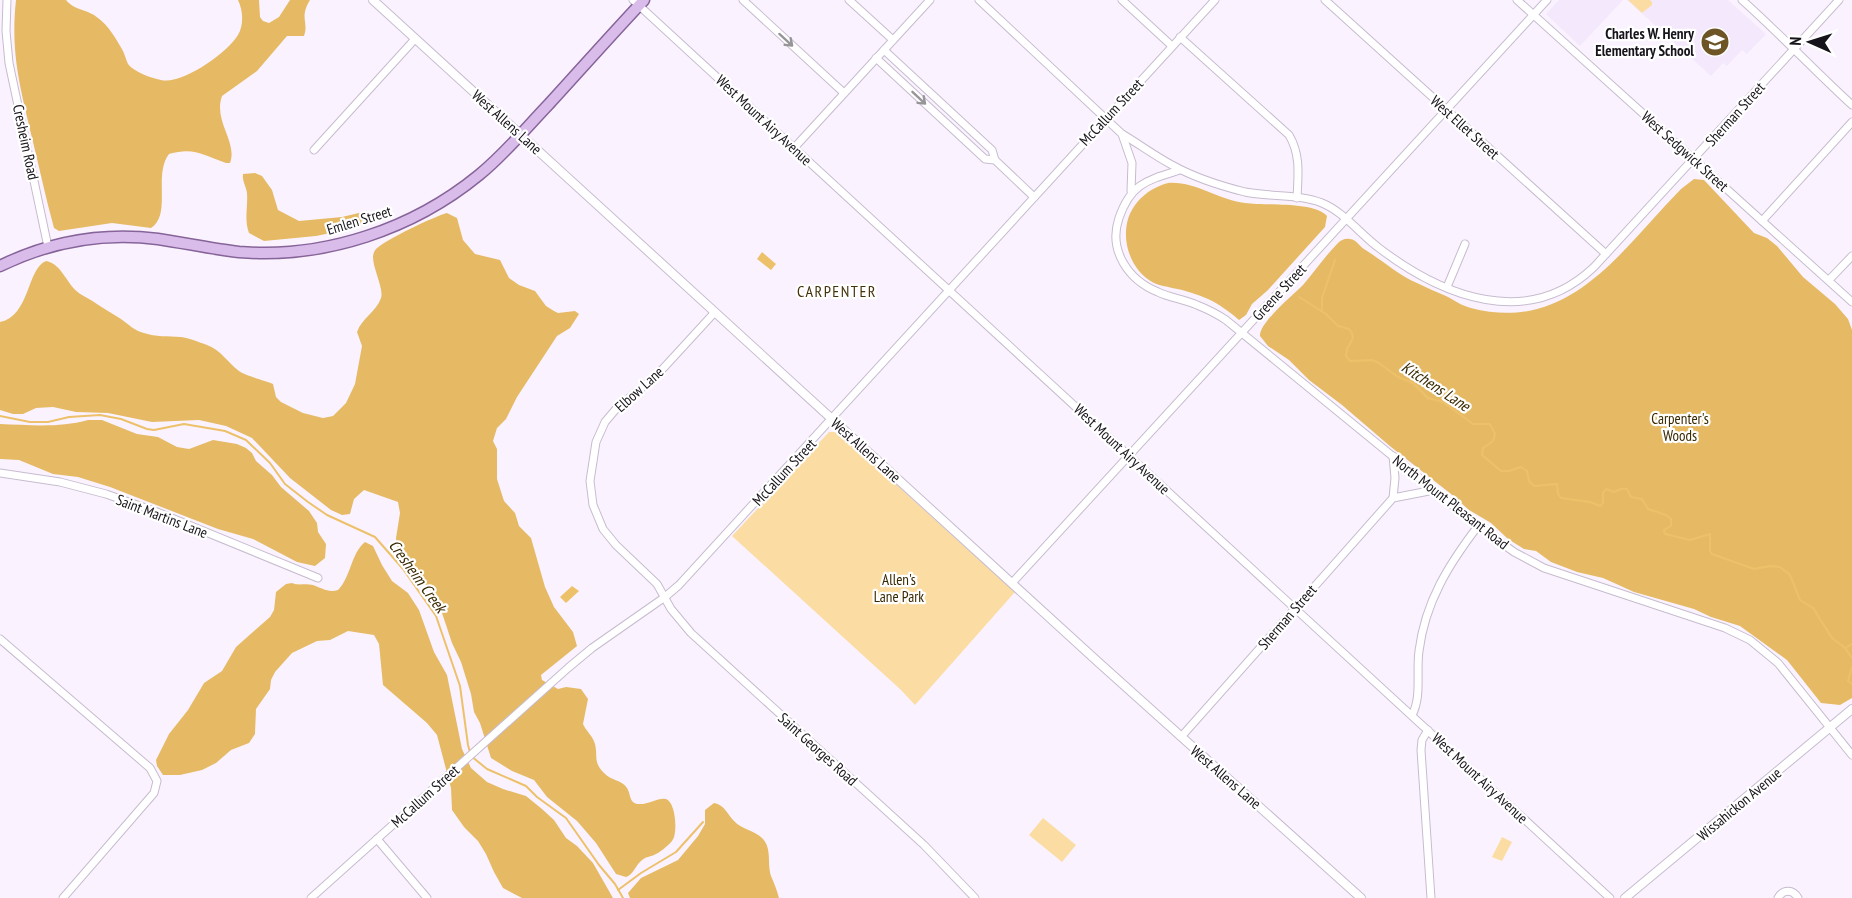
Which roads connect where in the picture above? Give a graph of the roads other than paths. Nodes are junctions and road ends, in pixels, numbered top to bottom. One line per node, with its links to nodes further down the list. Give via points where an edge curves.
1 (7, 0): 41 (street, Cresheim Road, via 9,63)
2 (373, 0): 17 (street, West Allens Lane)
3 (743, 0): 23 (street, one-way to 23)
4 (849, 0): 18 (street)
5 (930, 0): 18 (street)
6 (979, 0): 26 (street, North Mount Pleasant Road)
7 (1122, 0): 19 (street)
8 (1215, 0): 16 (street, McCallum Street)
9 (1324, 0): 25 (street, West Ellet Street)
10 (1517, 0): 15 (street, West Sedgwick Street)
11 (1547, 0): 15 (street, Greene Street)
12 (1742, 0): 20 (street)
13 (1839, 0): 20 (street, Sherman Street)
14 (639, 2): 29 (main road, Emlen Street); 30 (street, West Mount Airy Avenue)
15 (1533, 15): 25 (street, Greene Street); 32 (street, West Sedgwick Street)
16 (1180, 37): 19 (street, McCallum Street); 37 (street, via 1289,135 1298,159)
17 (415, 39): 29 (street, West Allens Lane); 31 (street)
18 (893, 40): 21 (street)
19 (1172, 46): 26 (street, McCallum Street)
20 (1794, 49): 24 (street); 32 (street, Sherman Street)
21 (884, 50): 22 (street); 33 (street, via 992,150)
22 (876, 58): 23 (street); 33 (street, one-way to 33, via 985,159)
23 (844, 93): 30 (street)
24 (1852, 105)
25 (1446, 109): 38 (street, Greene Street); 42 (street, West Ellet Street)
26 (1106, 118): 28 (street, North Mount Pleasant Road); 36 (street, McCallum Street)
27 (1852, 122): 39 (street)
28 (1122, 134): 34 (street, Sherman Street); 35 (street, North Mount Pleasant Road, via 1132,163)
29 (520, 135): 41 (main road, Emlen Street, via 486,169 437,204 391,227 337,244 250,252 117,237); 49 (street, West Allens Lane)
30 (794, 148): 47 (street, West Mount Airy Avenue)
31 (314, 150)
32 (1693, 159): 39 (street, West Sedgwick Street); 42 (street, Sherman Street)
33 (995, 160): 36 (street)
34 (1180, 170): 35 (street); 37 (street, Sherman Street, via 1235,189)
35 (1131, 191): 50 (street, North Mount Pleasant Road, via 1116,230 1120,256 1129,272 1149,288 1205,308)
36 (1034, 197): 47 (street, McCallum Street)
37 (1297, 198): 38 (street, Sherman Street, via 1325,204)
38 (1346, 219): 46 (street, Sherman Street, via 1389,255); 50 (street, Greene Street)
39 (1762, 221): 45 (street, West Sedgwick Street)
40 (1465, 244): 46 (street)
41 (48, 247): 44 (main road, Emlen Street)
42 (1606, 254): 46 (street, Sherman Street, via 1574,284 1527,301 1491,301)
43 (1852, 256): 45 (street)
44 (0, 266)
45 (1829, 280): 48 (street, West Sedgwick Street)
46 (1447, 286)
47 (949, 290): 51 (street, McCallum Street); 52 (street, West Mount Airy Avenue)
48 (1852, 302)
49 (715, 312): 51 (street, West Allens Lane); 60 (street, Elbow Lane, via 658,374 610,415 598,435 592,462 591,497 599,522)
50 (1242, 333): 52 (street, Greene Street); 53 (street, North Mount Pleasant Road)
51 (831, 419): 59 (street, West Allens Lane); 60 (street, McCallum Street)
52 (1129, 456): 59 (street, Greene Street); 61 (street, West Mount Airy Avenue)
53 (1394, 456): 55 (street, North Mount Pleasant Road); 56 (street)
54 (0, 473): 58 (street, Saint Martins Lane, via 106,494)
55 (1434, 490): 56 (street); 57 (street, North Mount Pleasant Road)
56 (1393, 498): 61 (street, Sherman Street)
57 (1478, 526): 64 (street, via 1445,573 1430,605 1419,650 1417,703); 65 (street, North Mount Pleasant Road, via 1544,568 1725,628 1750,640 1778,663)
58 (318, 578)
59 (1012, 583): 67 (street, West Allens Lane)
60 (665, 597): 69 (street, McCallum Street, via 568,668); 73 (street, Saint Georges Road, via 691,633 916,838)
61 (1295, 608): 64 (street, West Mount Airy Avenue); 67 (street, Sherman Street)
62 (0, 639): 70 (street, via 150,768 157,781 154,793)
63 (1852, 709): 65 (street, Wissahickon Avenue)
64 (1412, 715): 66 (street, West Mount Airy Avenue)
65 (1830, 727): 68 (street, North Mount Pleasant Road); 77 (street, Wissahickon Avenue)
66 (1428, 730): 75 (street, via 1421,750); 76 (street, West Mount Airy Avenue)
67 (1181, 737): 74 (street, West Allens Lane)
68 (1852, 755)
69 (377, 839): 71 (street, McCallum Street); 72 (street)
70 (63, 898)
71 (311, 898)
72 (428, 898)
73 (975, 898)
74 (1361, 898)
75 (1431, 898)
76 (1610, 898)
77 (1625, 898)
78 (1778, 898): 79 (street, via 1789,891)
79 (1798, 898)

